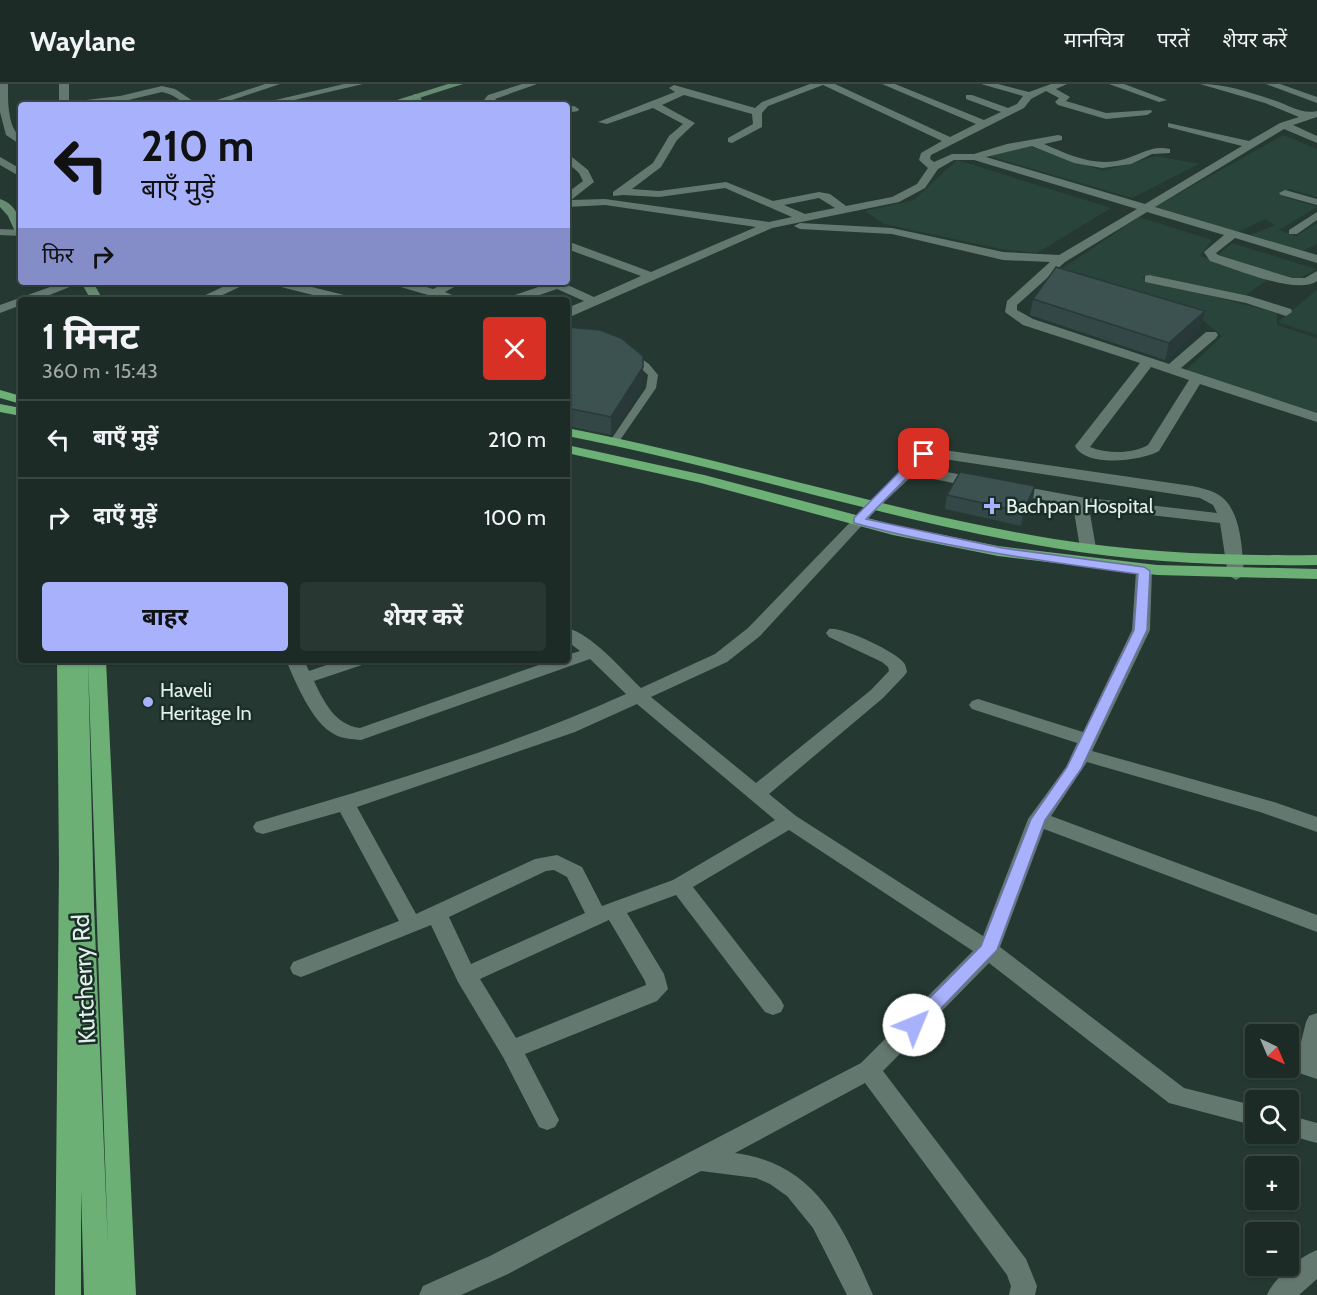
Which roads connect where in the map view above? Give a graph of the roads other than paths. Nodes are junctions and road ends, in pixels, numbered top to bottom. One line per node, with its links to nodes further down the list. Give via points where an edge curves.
1 (3, 84): 44 (street, via 3,105 11,135)
2 (64, 84): 27 (street)
3 (275, 84): 30 (street)
4 (303, 84): 20 (street)
5 (358, 84): 20 (street)
6 (458, 84): 24 (street)
7 (532, 84): 32 (street, via 491,97)
8 (674, 84): 21 (street)
9 (819, 84): 35 (street, via 765,104)
10 (827, 84): 34 (street)
11 (887, 84): 34 (street)
12 (986, 84): 22 (street)
13 (1062, 84): 18 (street)
14 (1113, 84): 25 (street)
15 (1205, 84): 38 (street)
16 (1271, 84): 19 (street)
17 (1306, 84): 19 (street)
18 (1047, 88): 22 (street); 37 (street, via 1065,97 1061,104 1106,116)
19 (1289, 90): 26 (street)
20 (329, 91): 31 (street)
21 (683, 92): 33 (street); 35 (street)
22 (1030, 95): 36 (street)
23 (969, 97): 36 (street)
24 (417, 100)
25 (1162, 100)
26 (1317, 100)
27 (64, 102)
28 (92, 102): 29 (street, via 162,89)
29 (189, 102)
30 (217, 102)
31 (275, 102)
32 (492, 102)
33 (658, 103): 39 (street); 56 (street, via 657,106 690,123 673,138 657,165)
34 (913, 108): 40 (street); 46 (street)
35 (757, 112): 45 (street, via 758,125)
36 (1009, 112): 40 (street)
37 (1147, 112)
38 (1312, 115): 42 (street)
39 (603, 122)
40 (985, 124): 46 (street)
41 (1172, 125): 49 (street)
42 (1284, 125): 47 (street); 49 (street)
43 (1058, 138): 48 (street)
44 (18, 140)
45 (732, 140)
46 (948, 140): 54 (street, via 923,157)
47 (1317, 140)
48 (1032, 142): 50 (street, via 1092,165 1127,162 1149,150); 51 (street)
49 (1251, 145): 64 (street)
50 (1166, 152)
51 (975, 157): 54 (street, via 952,157); 64 (street)
52 (570, 159): 58 (street, via 589,182)
53 (0, 160): 55 (street)
54 (933, 167): 65 (street, via 921,186 910,194)
55 (18, 172)
56 (621, 191): 60 (street); 63 (street, via 659,194 726,186)
57 (1285, 194): 61 (street)
58 (570, 196)
59 (0, 202): 69 (street, via 16,218)
60 (605, 202): 62 (street); 68 (street)
61 (1317, 202)
62 (570, 204)
63 (773, 204): 65 (street, via 819,195); 67 (street)
64 (1144, 208): 74 (street); 78 (street)
65 (847, 209): 67 (street); 70 (street)
66 (1317, 215): 72 (street)
67 (804, 218): 68 (street)
68 (769, 225): 70 (street); 81 (street)
69 (18, 226)
70 (884, 230): 77 (street)
71 (0, 232): 73 (street)
72 (1293, 232)
73 (18, 234)
74 (1233, 234): 76 (street); 83 (street, via 1210,255)
75 (570, 246): 81 (street)
76 (1314, 255)
77 (1004, 256): 78 (street); 79 (street)
78 (1061, 258): 79 (street)
79 (1048, 274): 105 (street, via 1011,304 1011,312 1028,322)
80 (1317, 275): 83 (street, via 1301,283)
81 (651, 276): 98 (street)
82 (1149, 279): 97 (street)
83 (1279, 279): 97 (street)
84 (68, 285): 92 (street)
85 (237, 285): 93 (street)
86 (289, 285): 94 (street)
87 (408, 285): 91 (street)
88 (450, 285): 91 (street)
89 (549, 285): 96 (street)
90 (558, 285): 98 (street)
91 (434, 293): 95 (street)
92 (34, 297)
93 (208, 297)
94 (336, 297)
95 (448, 297)
96 (520, 297)
97 (1249, 300): 102 (street)
98 (594, 301): 101 (street)
99 (18, 303): 100 (street)
100 (0, 309)
101 (570, 312)
102 (1286, 312)
103 (1211, 335): 106 (street)
104 (619, 348): 115 (lane, via 653,375 651,388)
105 (1147, 363): 106 (street); 118 (street, via 1082,446 1097,454)
106 (1171, 370): 107 (street)
107 (1196, 379): 112 (street); 118 (street, via 1154,448)
108 (0, 392): 109 (highway); 111 (highway)
109 (18, 395)
110 (0, 399): 111 (highway)
111 (16, 407)
112 (1317, 418)
113 (570, 433): 115 (highway)
114 (570, 438): 127 (highway, via 880,512 1045,546 1210,565)
115 (615, 441): 122 (highway)
116 (570, 445): 130 (highway, via 997,545 1181,569)
117 (570, 450): 124 (highway, via 746,490)
118 (1139, 455): 120 (street)
119 (910, 470): 120 (street, via 930,452); 121 (street); 122 (street)
120 (1130, 481): 123 (street, via 1209,496 1222,506)
121 (1080, 502): 123 (street); 125 (street)
122 (873, 505): 124 (street); 125 (highway)
123 (1227, 519): 128 (street)
124 (858, 521): 129 (highway, via 992,550); 142 (street, via 736,647)
125 (1088, 548): 128 (highway)
126 (1317, 560): 128 (highway)
127 (1317, 564)
128 (1235, 568): 129 (highway); 130 (highway)
129 (1144, 571): 144 (street, via 1141,630)
130 (1317, 572)
131 (835, 633): 145 (street, via 888,658 897,665 898,672 877,694)
132 (570, 635): 133 (street)
133 (593, 652): 134 (street); 142 (street)
134 (570, 660)
135 (66, 663): 170 (highway)
136 (80, 663): 171 (highway, via 82,906)
137 (97, 663): 172 (highway, Kutcherry Rd)
138 (296, 663): 141 (street)
139 (350, 663): 141 (street)
140 (562, 663): 141 (street, via 361,734 341,731 330,721)
141 (303, 679)
142 (640, 697): 145 (street); 146 (street, via 568,728)
143 (978, 705): 144 (street)
144 (1084, 747): 147 (street, via 1074,769); 149 (street)
145 (756, 794): 148 (street)
146 (345, 804): 150 (street); 154 (street)
147 (1038, 819): 155 (street); 156 (street)
148 (789, 821): 151 (street); 156 (street)
149 (1317, 825)
150 (263, 826)
151 (680, 885): 152 (street); 159 (street)
152 (605, 912): 153 (street, via 575,872 558,862 542,864); 158 (street); 161 (street, via 657,980 657,989)
153 (436, 914): 154 (street); 158 (street)
154 (411, 924): 157 (street)
155 (1317, 924)
156 (988, 950): 163 (street); 164 (street, via 1177,1096)
157 (301, 968)
158 (466, 976): 161 (street)
159 (772, 1005)
160 (1317, 1022): 162 (street, via 1307,1066)
161 (511, 1050): 165 (street)
162 (1317, 1069)
163 (869, 1070): 168 (street); 175 (street, via 1017,1268)
164 (1245, 1113)
165 (547, 1120)
166 (1299, 1128): 167 (street)
167 (1317, 1132)
168 (699, 1160): 173 (street, via 499,1265); 174 (street, via 759,1168 800,1191 820,1213)
169 (1317, 1262): 176 (street)
170 (68, 1295)
171 (97, 1295)
172 (123, 1295)
173 (432, 1295)
174 (860, 1295)
175 (1023, 1295)
176 (1280, 1295)

